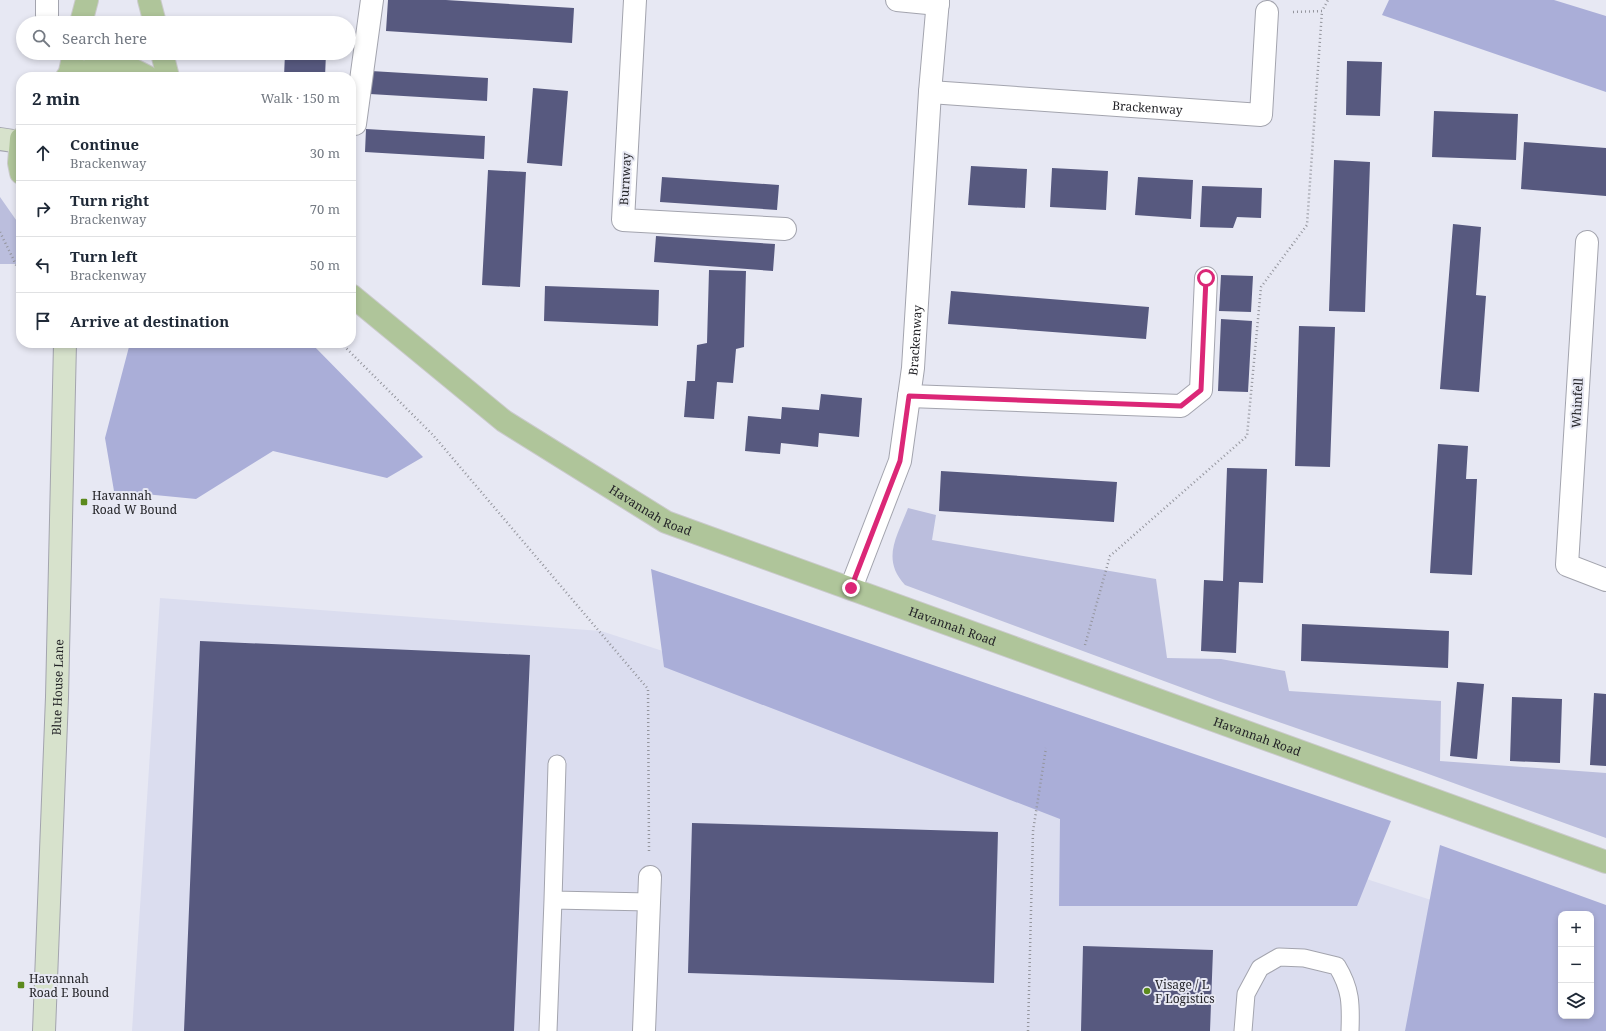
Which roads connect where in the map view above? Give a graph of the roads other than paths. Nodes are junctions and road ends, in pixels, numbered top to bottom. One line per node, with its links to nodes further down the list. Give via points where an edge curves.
1 (87, 0): 8 (main road)
2 (149, 0): 9 (main road)
3 (372, 0): 17 (street)
4 (636, 0): 18 (street, Burnway, via 623,220)
5 (897, 0): 6 (street)
6 (938, 2): 16 (street, Brackenway)
7 (1267, 12): 16 (street, Brackenway, via 1261,115)
8 (83, 16)
9 (153, 16)
10 (72, 60): 12 (main road)
11 (164, 60): 15 (main road)
12 (69, 72)
13 (81, 72): 14 (main road, via 100,66 132,68)
14 (139, 72)
15 (167, 72)
16 (930, 92): 23 (street, Brackenway, via 913,368)
17 (356, 124)
18 (785, 229)
19 (1587, 242): 24 (street, Whinfell, via 1567,565)
20 (1206, 278): 23 (street, via 1201,390 1181,406)
21 (356, 300): 25 (main road, Havannah Road, via 504,421 666,522)
22 (65, 348): 31 (street, Blue House Lane, via 57,697)
23 (909, 396): 25 (street, Brackenway, via 900,461)
24 (1606, 580)
25 (851, 588): 27 (main road, Havannah Road)
26 (557, 764): 29 (lane)
27 (1606, 862)
28 (650, 877): 30 (street)
29 (553, 900): 30 (lane); 32 (lane)
30 (649, 902): 33 (street)
31 (44, 1031)
32 (548, 1031)
33 (644, 1031)
34 (1243, 1031): 35 (lane, via 1246,994 1260,968 1280,957 1304,958 1337,966 1346,980 1352,1003)
35 (1350, 1031)

